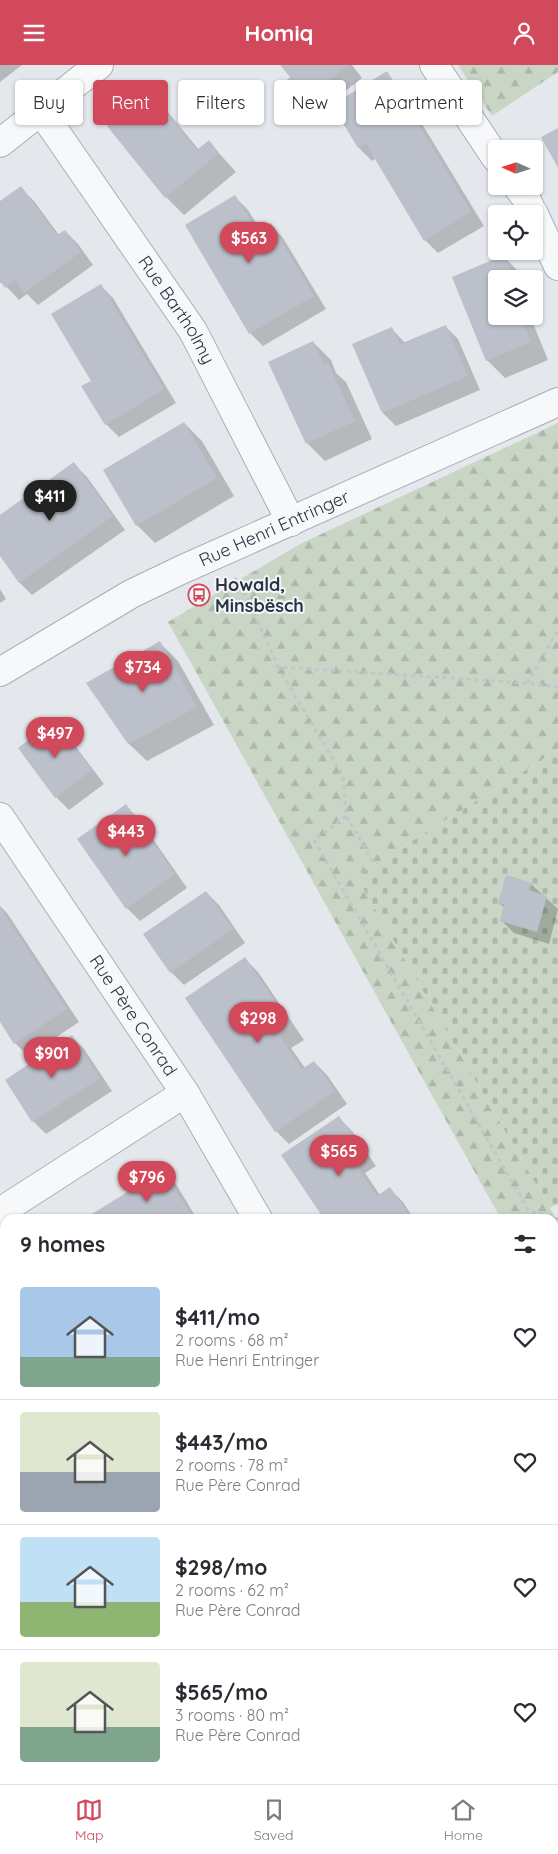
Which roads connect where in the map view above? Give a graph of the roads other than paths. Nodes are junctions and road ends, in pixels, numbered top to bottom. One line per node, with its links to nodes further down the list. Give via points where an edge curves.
1 (99, 65): 3 (street)
2 (434, 65): 7 (street)
3 (80, 80)
4 (23, 125): 6 (street)
5 (51, 125): 11 (street, Rue Bartholmy, via 193,331)
6 (0, 143)
7 (488, 146)
8 (543, 233): 9 (street)
9 (558, 265)
10 (558, 402): 11 (street, Rue Henri Entringer)
11 (291, 522): 12 (street, Rue Henri Entringer, via 131,594)
12 (0, 673)
13 (0, 817): 14 (street, Rue Père Conrad)
14 (185, 1093): 15 (street); 16 (street, Rue Père Conrad)
15 (0, 1212)
16 (255, 1214)

